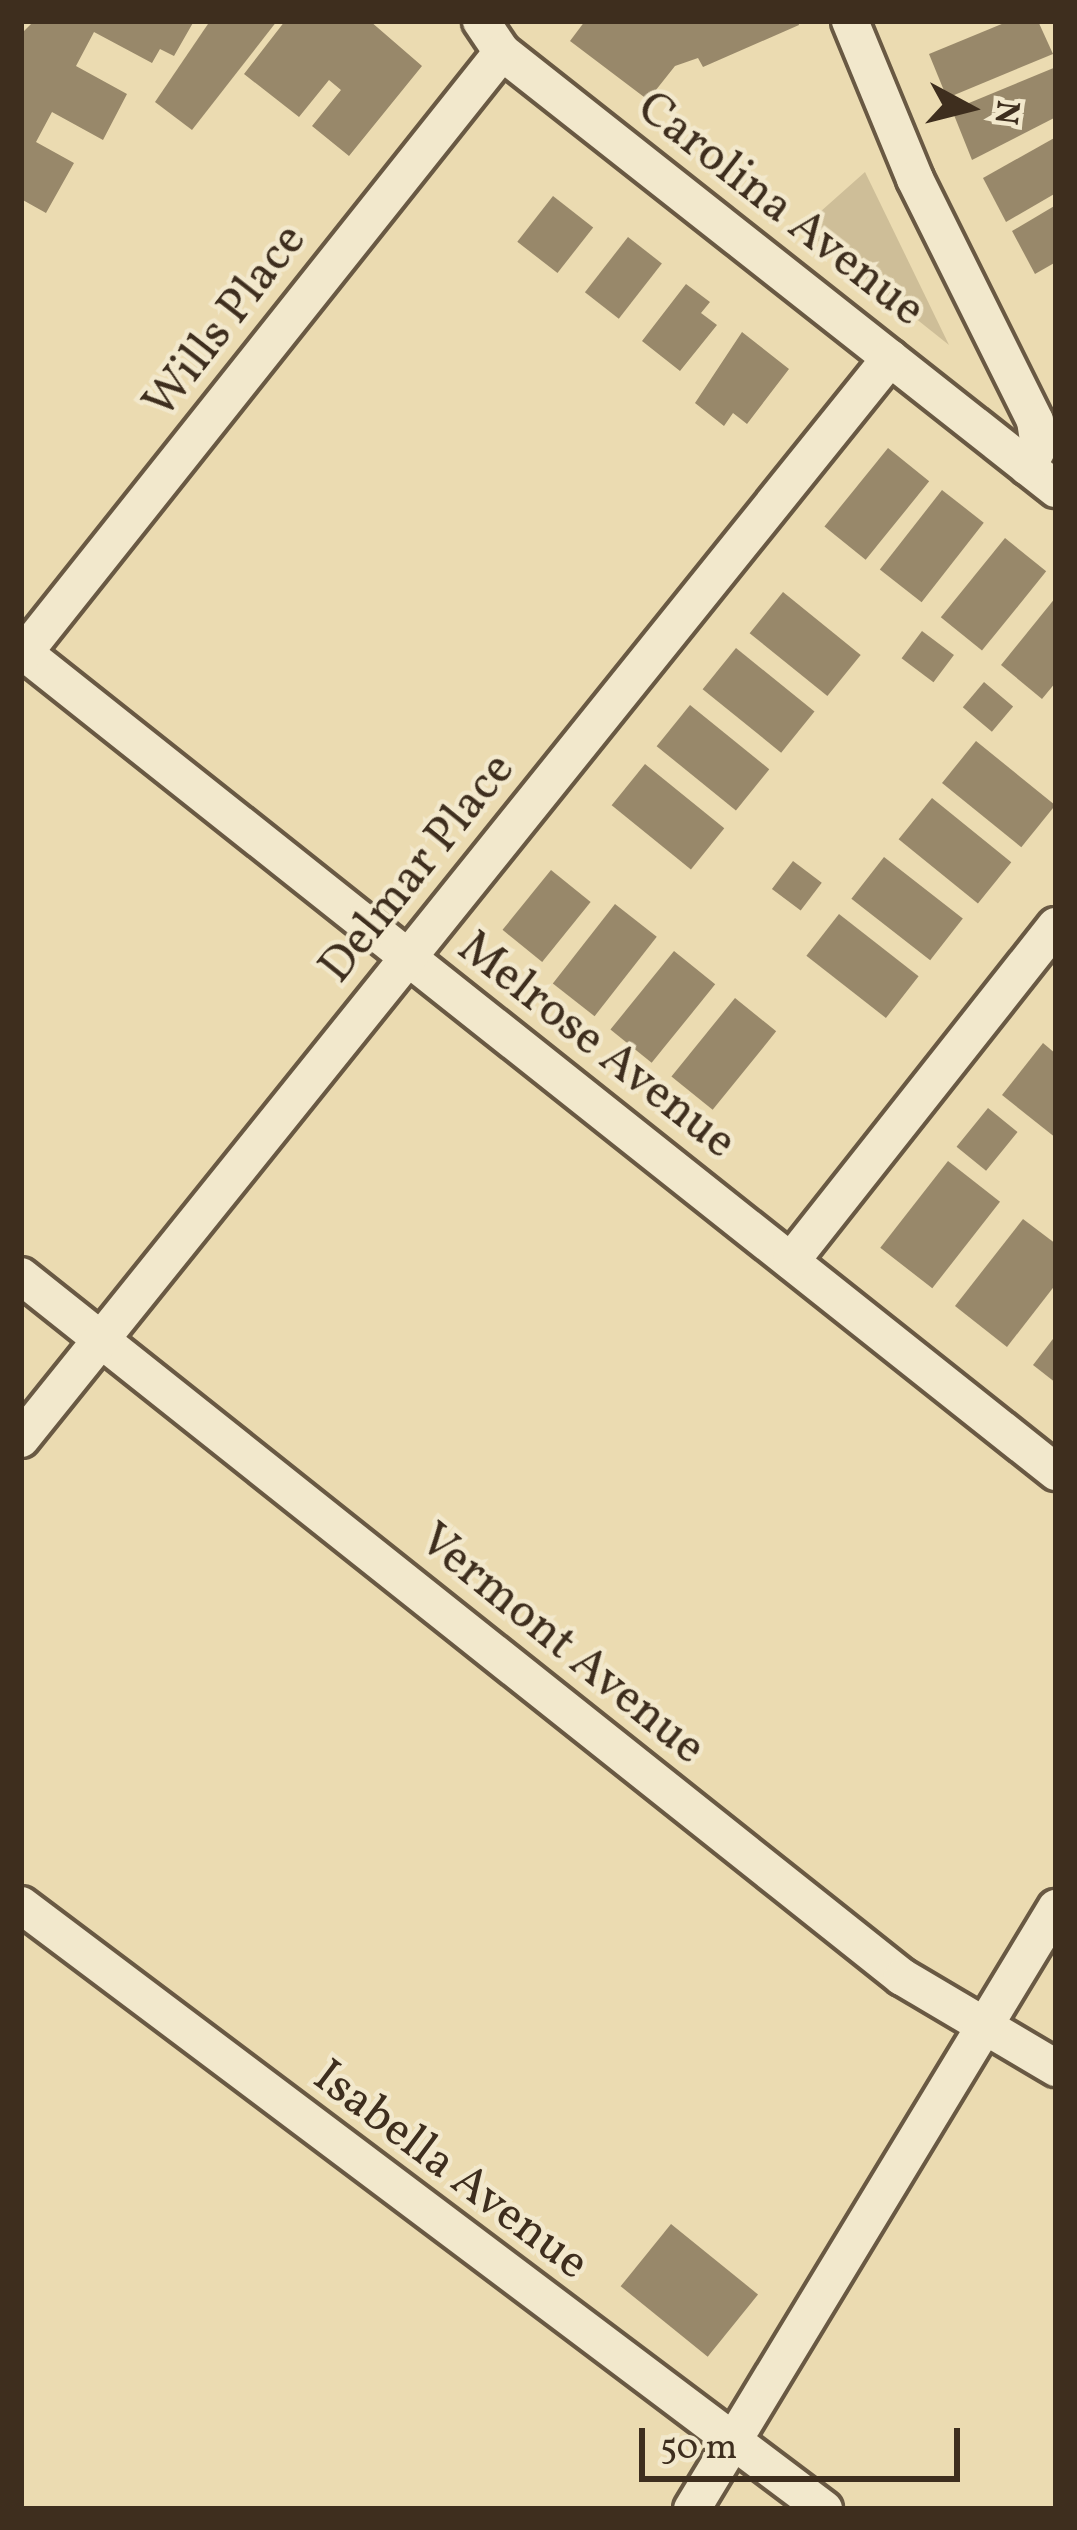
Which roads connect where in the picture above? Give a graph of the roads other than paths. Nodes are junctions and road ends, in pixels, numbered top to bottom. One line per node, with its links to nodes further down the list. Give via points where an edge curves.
1 (481, 21): 3 (street, Carolina Avenue)
2 (850, 21): 5 (street, Carolina Avenue, via 915,179 1035,421)
3 (502, 52): 4 (street, Carolina Avenue); 6 (street, Wills Place)
4 (890, 358): 5 (street, Carolina Avenue); 8 (street, Delmar Place)
5 (1042, 478)
6 (23, 652): 8 (street, Melrose Avenue)
7 (1056, 926): 9 (street)
8 (408, 958): 9 (street, Melrose Avenue); 11 (street, Delmar Place)
9 (791, 1261): 13 (street, Melrose Avenue)
10 (21, 1276): 11 (street, Vermont Avenue)
11 (101, 1340): 12 (street, Delmar Place); 16 (street, Vermont Avenue, via 883,1962)
12 (21, 1439)
13 (1056, 1472)
14 (21, 1905): 18 (street, Isabella Avenue)
15 (1056, 1908): 16 (street)
16 (984, 2027): 17 (street, Vermont Avenue); 18 (street)
17 (1056, 2068)
18 (730, 2445): 19 (street); 20 (street, Isabella Avenue)
19 (692, 2509)
20 (824, 2509)

